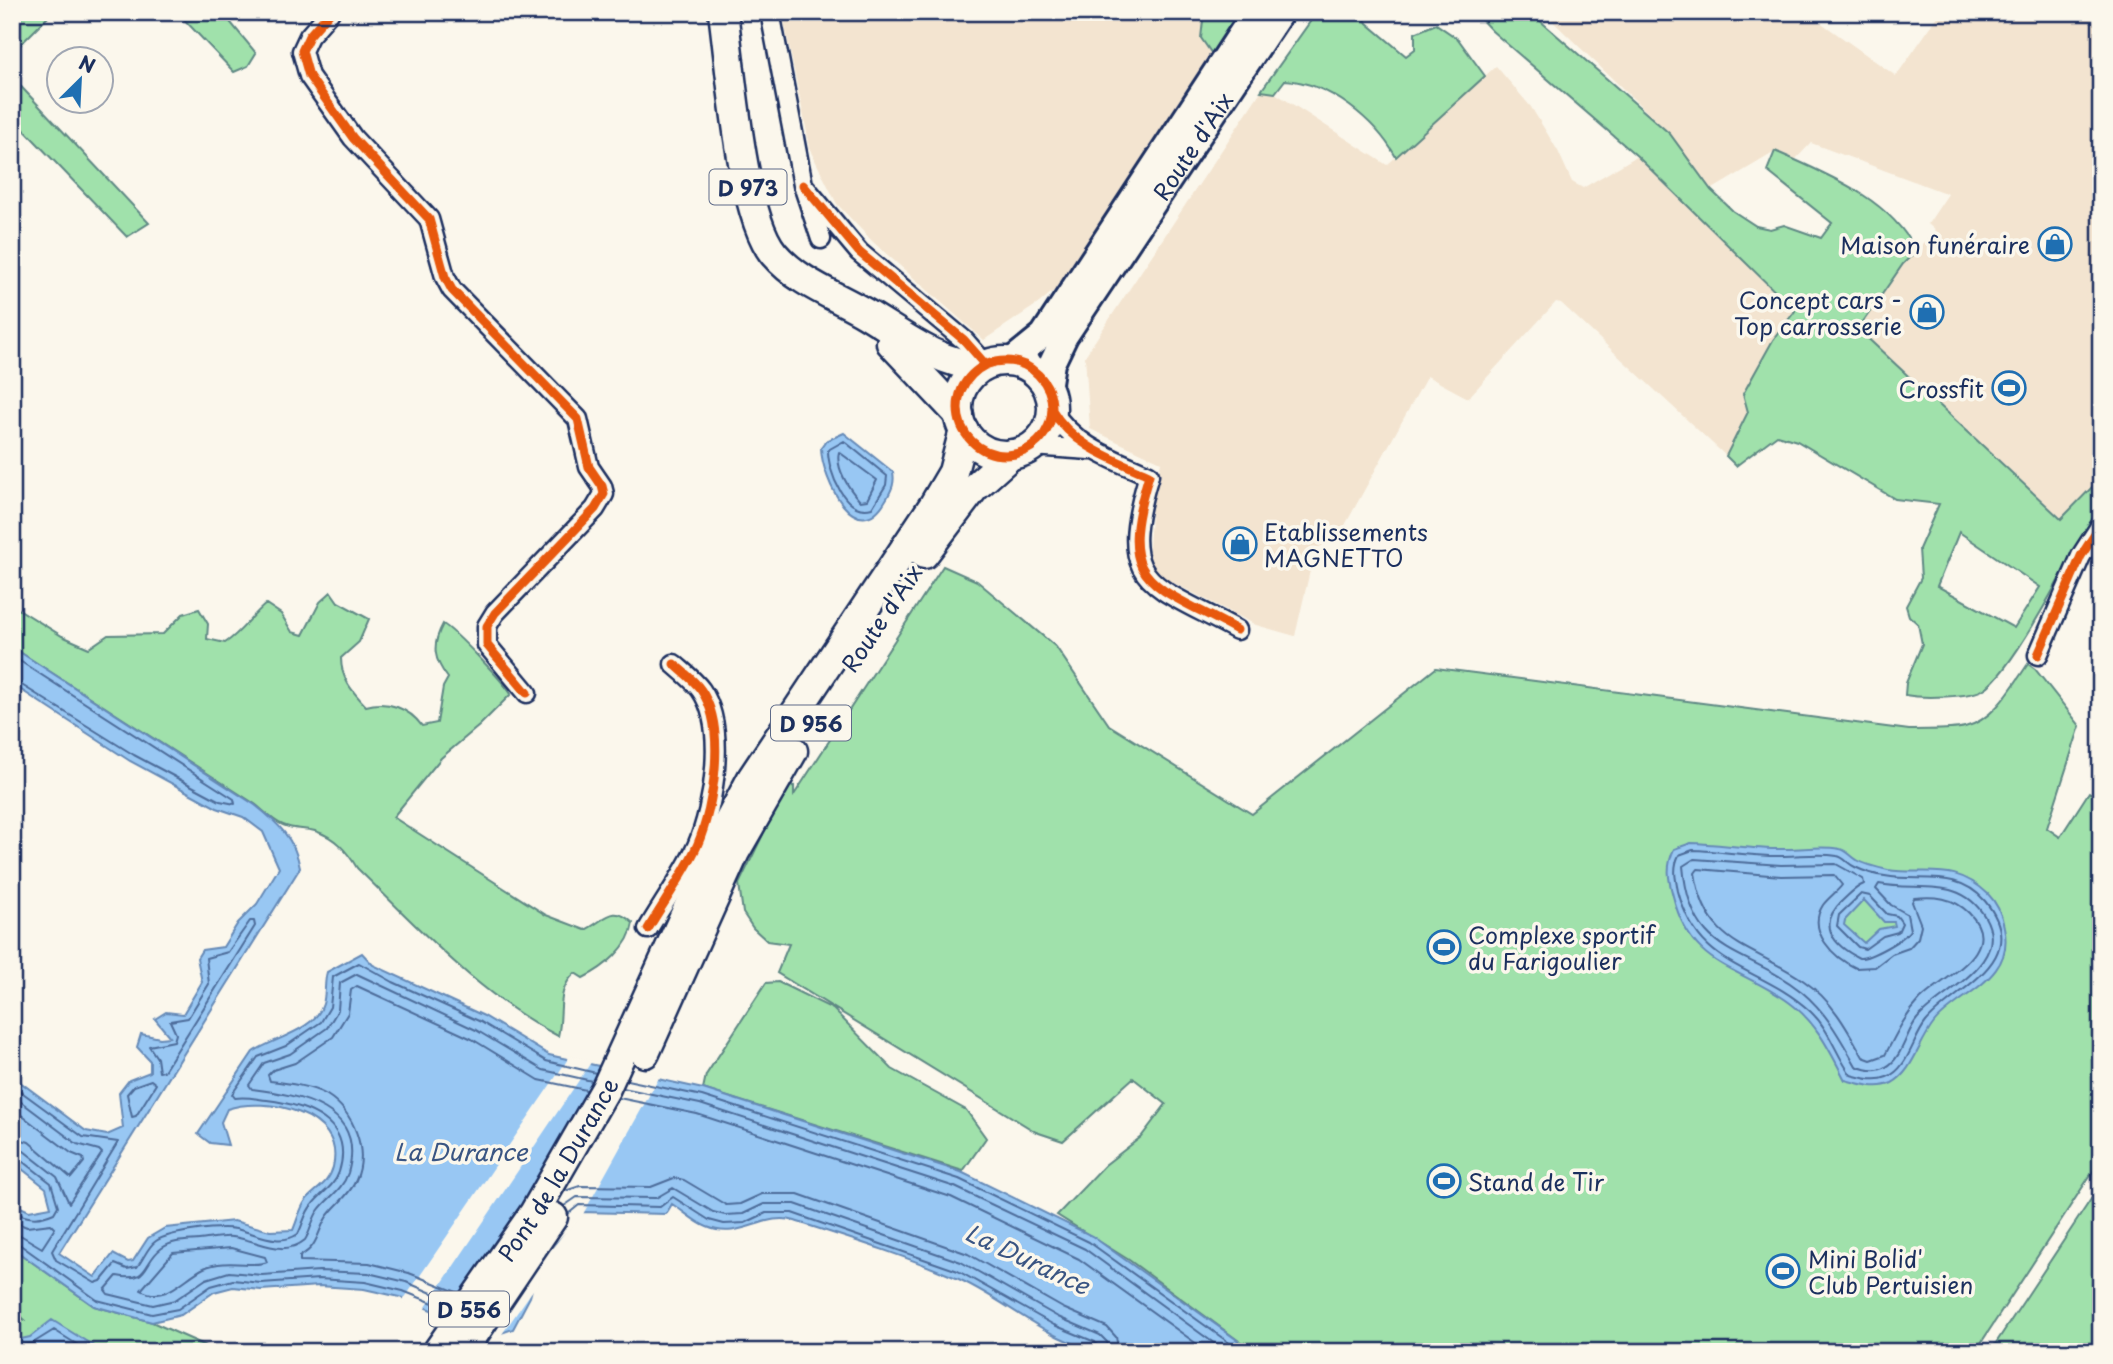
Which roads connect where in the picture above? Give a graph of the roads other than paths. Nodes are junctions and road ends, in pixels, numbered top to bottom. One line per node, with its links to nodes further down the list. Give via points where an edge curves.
1 (330, 12): 18 (street, via 302,51 309,76 353,138 429,219 445,278 453,290 578,419 589,467 603,486 604,494 595,509 487,626 487,645)
2 (723, 12): 8 (main road, D 973, via 750,201 761,235 788,268)
3 (770, 12): 6 (street, D 973)
4 (1255, 12): 9 (main road, Route d'Aix, via 1043,335)
5 (1281, 12): 10 (main road, Route d'Aix, via 1065,337 1052,363)
6 (803, 185): 7 (street, D 973); 9 (street, via 859,252)
7 (821, 239)
8 (861, 311): 9 (main road, D 973, via 924,350 957,363); 11 (main road, D 973)
9 (993, 365): 10 (main road, via 1033,370); 11 (main road, via 965,383)
10 (1050, 400): 12 (main road, via 1046,431); 13 (street, via 1065,430)
11 (962, 422): 12 (main road, via 979,447 1001,454); 20 (main road, Route d'Aix / D 956, via 961,453 940,495 737,806)
12 (1022, 450): 13 (street); 20 (main road, Route d'Aix / D 956, via 974,488 935,537 770,787)
13 (1097, 451): 15 (street, via 1149,475 1134,545 1145,576)
14 (2101, 525): 16 (street, via 2081,556)
15 (1237, 630)
16 (2038, 655)
17 (674, 664): 19 (street, via 701,690 710,710 715,743 713,789 697,845)
18 (527, 693)
19 (648, 929)
20 (650, 1019): 21 (main road, Pont de la Durance / D 956, via 593,1111)
21 (508, 1270): 22 (main road, Pont de la Durance / D 556); 23 (main road, Pont de la Durance / D 556)
22 (437, 1352)
23 (462, 1352)

